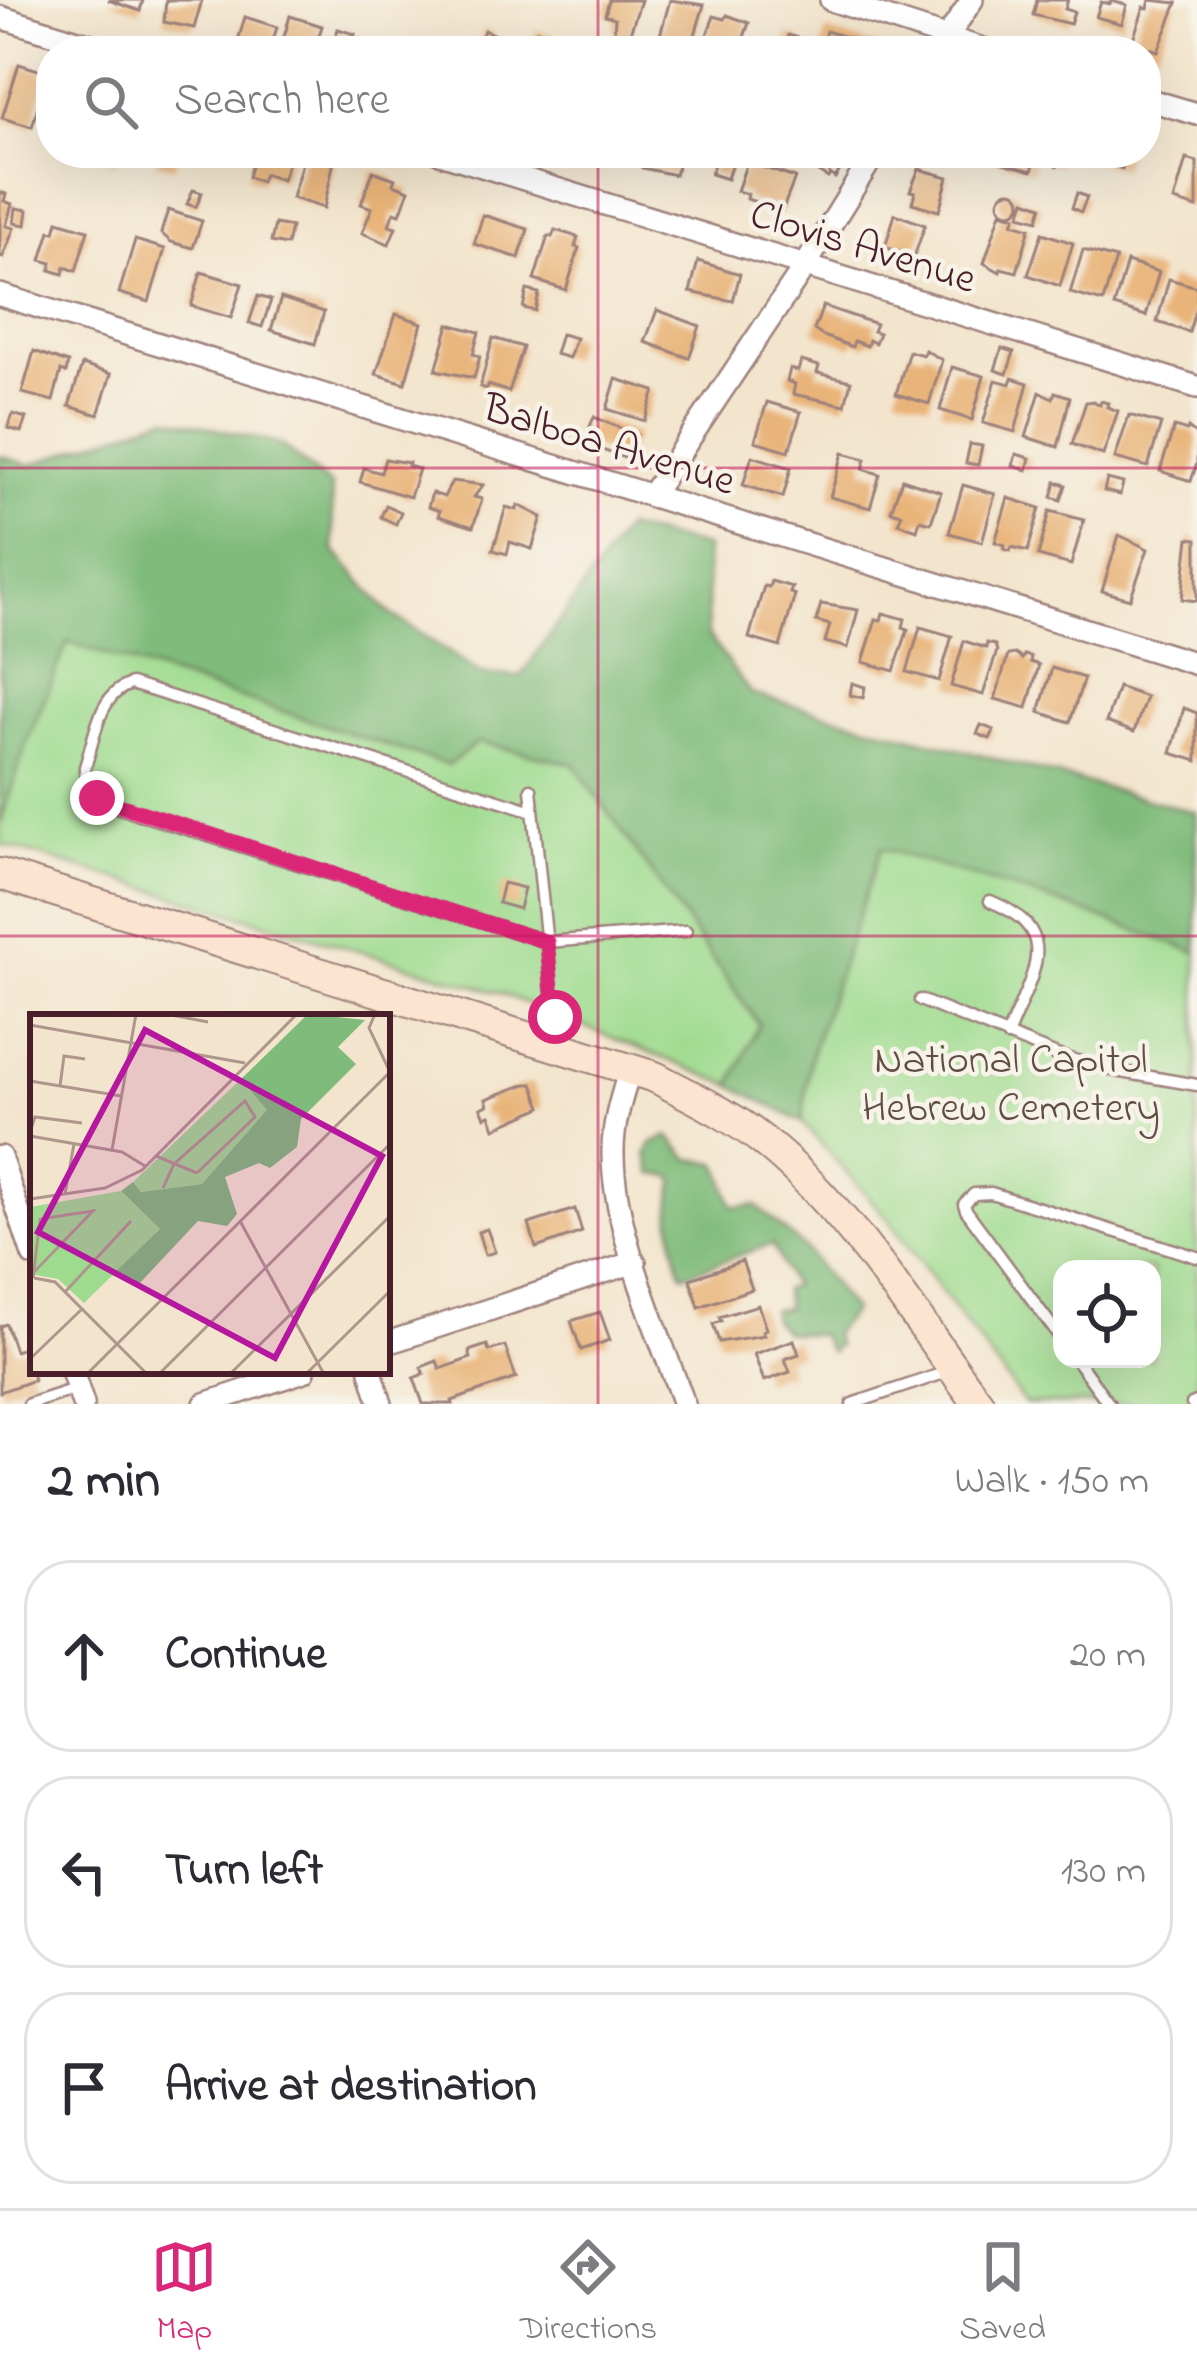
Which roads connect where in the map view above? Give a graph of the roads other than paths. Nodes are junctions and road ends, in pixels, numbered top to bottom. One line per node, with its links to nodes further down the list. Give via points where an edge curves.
1 (831, 0): 5 (street)
2 (972, 0): 6 (street)
3 (0, 17): 4 (street)
4 (61, 36)
5 (920, 36)
6 (948, 36)
7 (1161, 103): 8 (street)
8 (1197, 114)
9 (488, 168): 11 (street, Clovis Avenue)
10 (866, 168): 11 (street)
11 (805, 266): 13 (street, Clovis Avenue); 14 (street)
12 (0, 295): 14 (street, Balboa Avenue)
13 (1197, 387)
14 (651, 496): 15 (street, Balboa Avenue)
15 (1197, 664)
16 (531, 789): 17 (lane)
17 (533, 811): 21 (lane); 21 (lane, via 131,684 106,701 85,767 90,788 107,804)
18 (0, 874): 24 (main road)
19 (990, 902): 23 (lane, via 1016,912 1036,933)
20 (686, 931): 21 (lane)
21 (547, 942): 24 (lane)
22 (920, 1000): 23 (lane)
23 (1007, 1036): 26 (lane, via 1093,1066)
24 (557, 1046): 25 (main road)
25 (643, 1073): 30 (street, via 618,1110 613,1164); 34 (main road, via 741,1125 799,1172)
26 (1197, 1084)
27 (0, 1157): 28 (street)
28 (30, 1246)
29 (1197, 1257): 31 (lane, via 974,1194 966,1210)
30 (635, 1262): 32 (street); 41 (street)
31 (1053, 1328)
32 (390, 1342)
33 (1083, 1368): 44 (lane)
34 (953, 1370): 42 (lane); 43 (main road)
35 (295, 1374): 39 (street)
36 (371, 1374): 40 (street)
37 (78, 1388): 38 (lane)
38 (29, 1404)
39 (205, 1404)
40 (382, 1404)
41 (684, 1404)
42 (852, 1404)
43 (979, 1404)
44 (1109, 1404)

